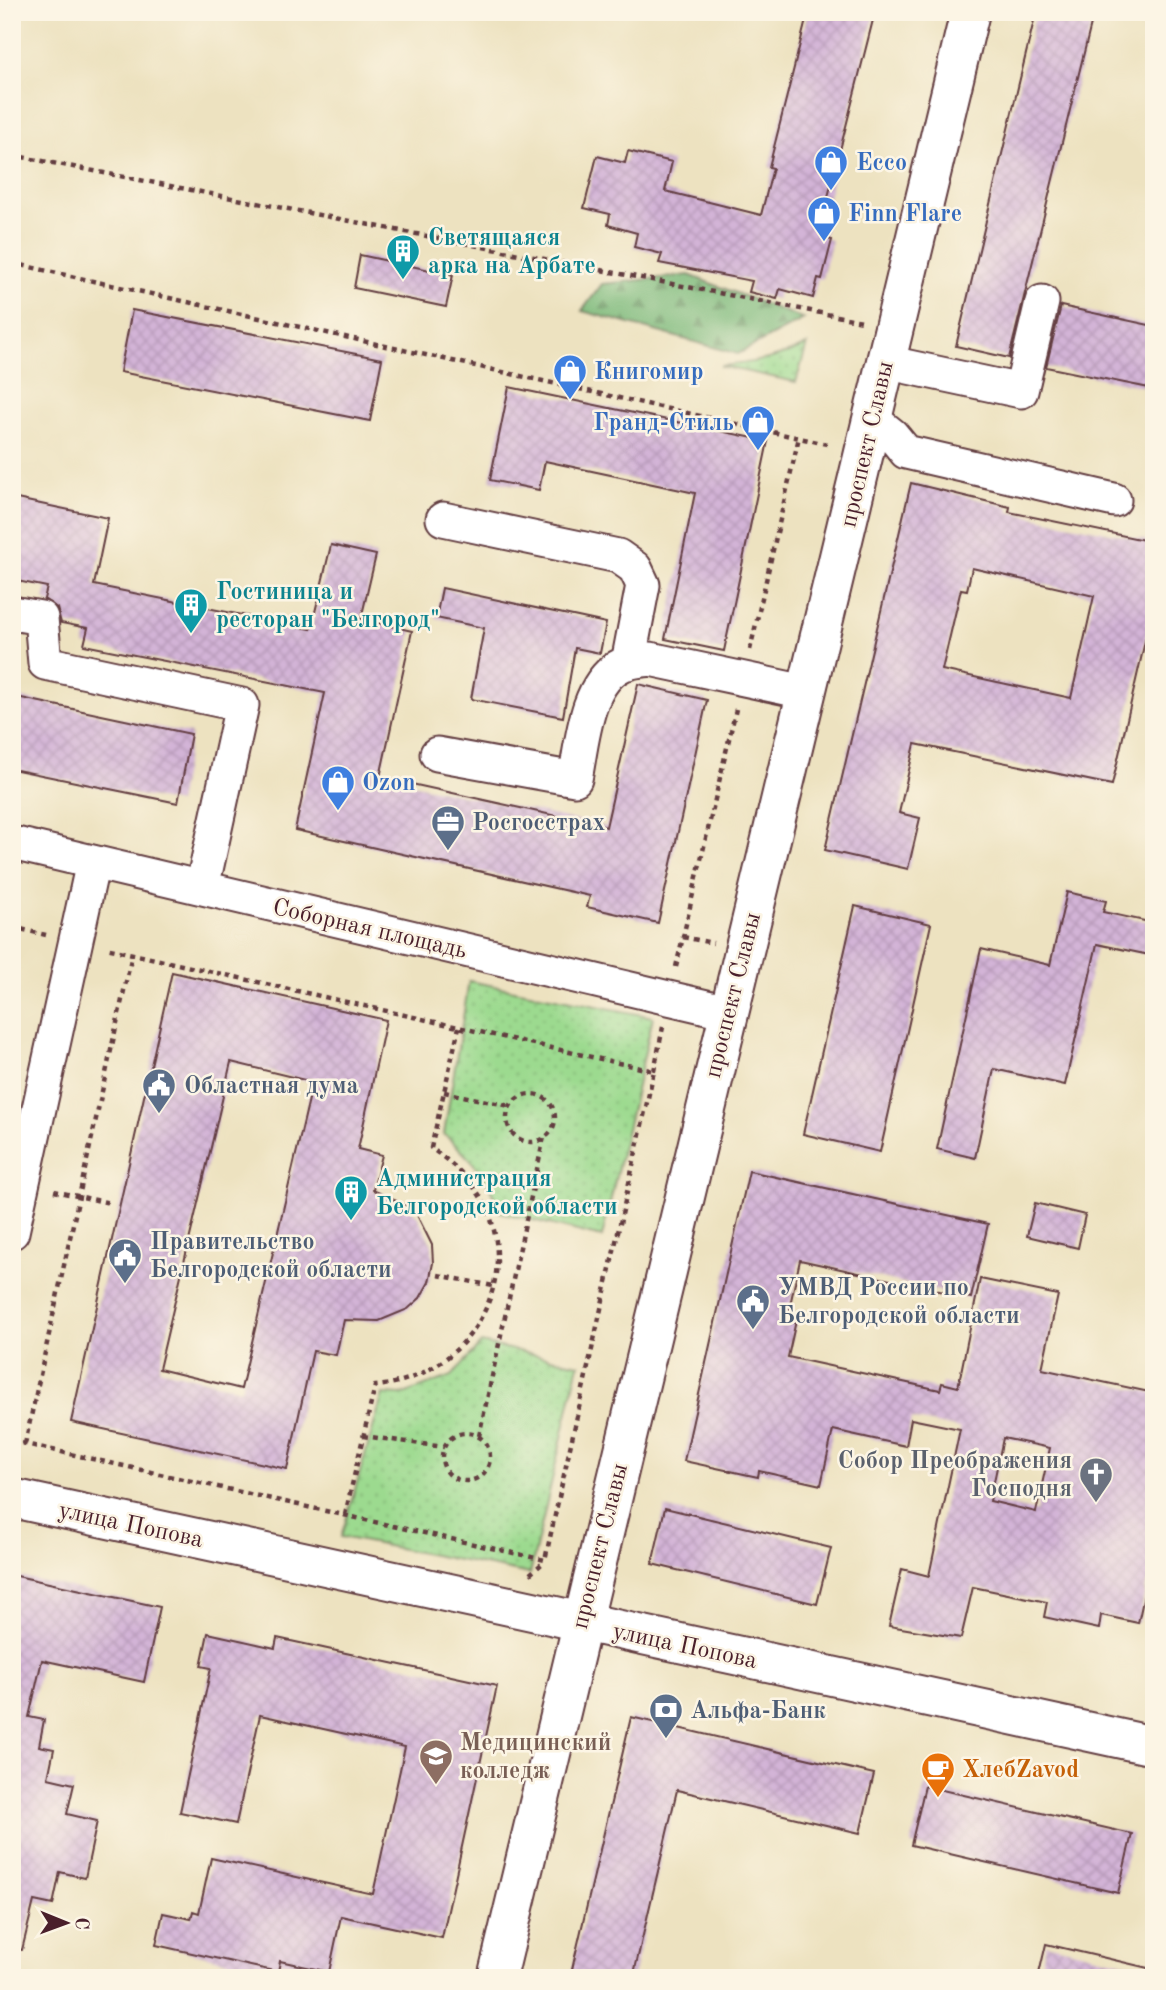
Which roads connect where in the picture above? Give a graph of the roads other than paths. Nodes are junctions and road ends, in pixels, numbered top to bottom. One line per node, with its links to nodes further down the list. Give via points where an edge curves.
1 (970, 12): 3 (main road, проспект Славы)
2 (1042, 302): 3 (street, via 1021,391)
3 (889, 345): 4 (main road, проспект Славы)
4 (868, 435): 5 (street, via 892,435 906,453); 9 (main road, проспект Славы)
5 (1114, 500)
6 (443, 519): 8 (street, via 629,562 643,585)
7 (12, 613): 13 (street, via 40,618 45,663 242,705)
8 (628, 663): 9 (street, via 650,659); 10 (street, via 606,677 593,700 575,779)
9 (805, 692): 14 (main road, проспект Славы)
10 (437, 754)
11 (12, 843): 12 (street, Соборная площадь)
12 (93, 862): 13 (street, Соборная площадь); 15 (street)
13 (202, 888): 14 (street, Соборная площадь)
14 (728, 1012): 17 (main road, проспект Славы)
15 (12, 1232)
16 (12, 1498): 17 (main road, улица Попова)
17 (581, 1622): 18 (main road, улица Попова); 19 (main road, проспект Славы)
18 (1154, 1746)
19 (496, 1978)

